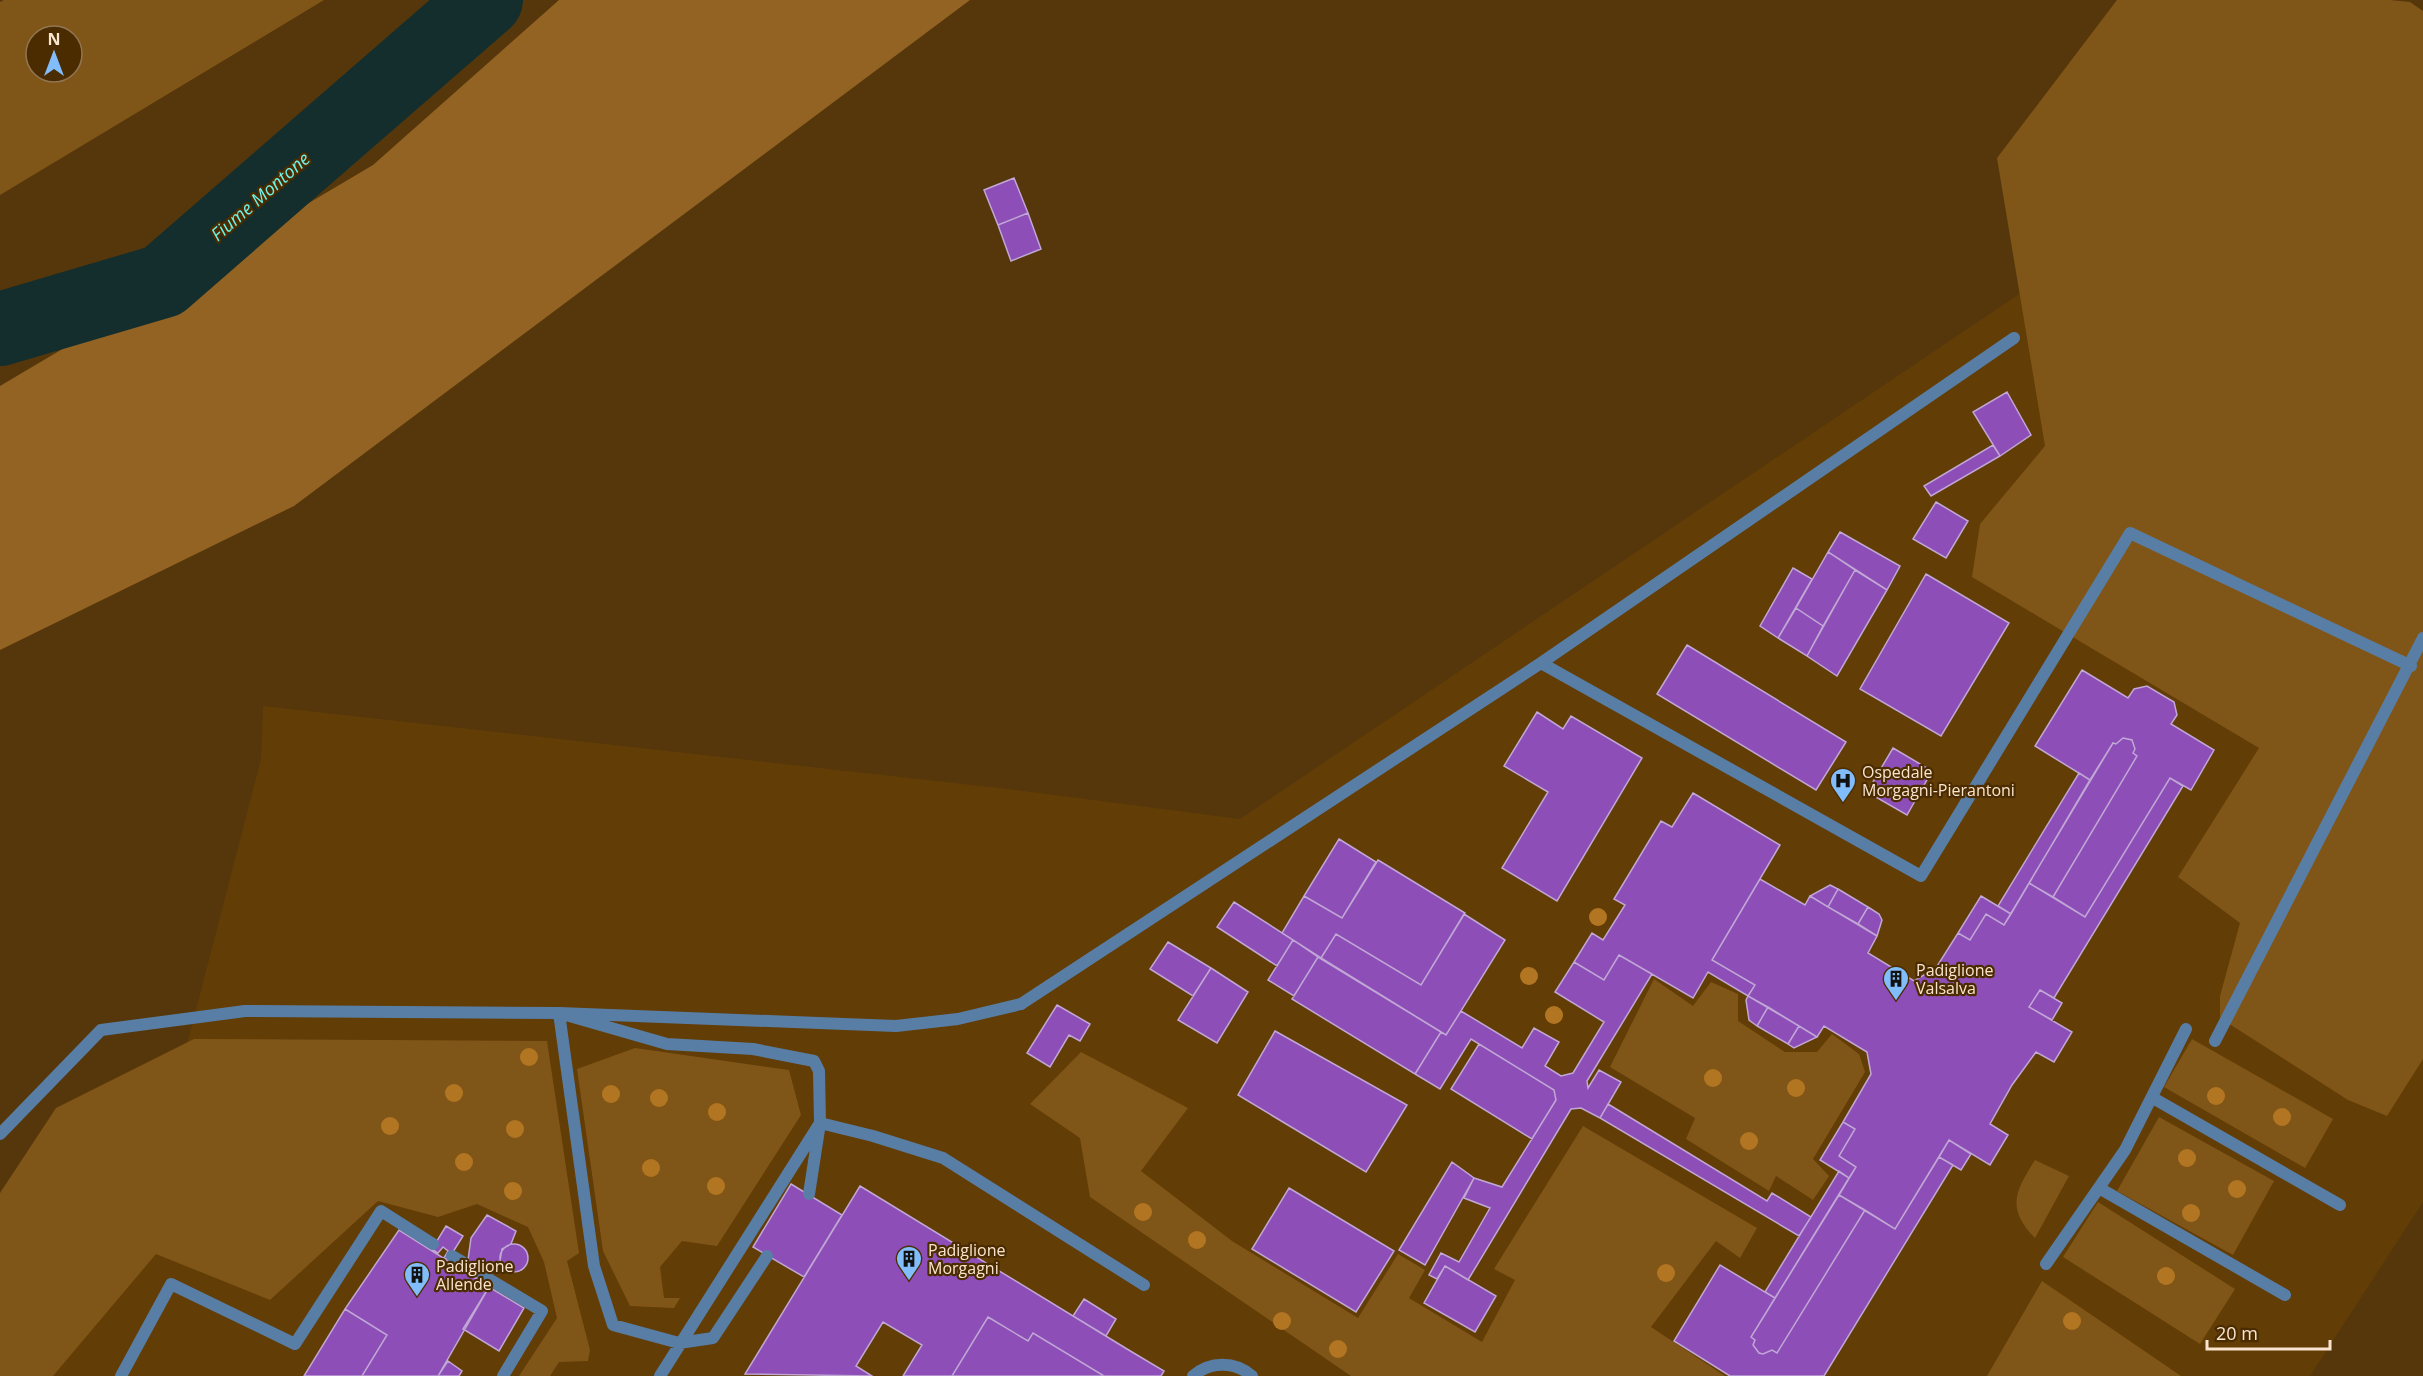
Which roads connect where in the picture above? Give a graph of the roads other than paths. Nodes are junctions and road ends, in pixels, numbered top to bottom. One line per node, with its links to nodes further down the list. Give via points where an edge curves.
1 (2014, 338): 3 (street)
2 (2423, 638): 4 (street)
3 (1541, 663): 4 (street, via 1921,876 2130,533); 5 (street, via 1021,1004 958,1019 896,1026)
4 (2411, 666): 7 (street)
5 (559, 1013): 9 (street, via 668,1044 753,1049 814,1061 819,1071); 10 (street, via 245,1011 101,1030); 22 (street, via 594,1266 613,1325)
6 (2186, 1029): 8 (street)
7 (2215, 1041)
8 (2153, 1098): 11 (street); 13 (street)
9 (819, 1123): 12 (street); 20 (street, via 944,1158); 22 (street)
10 (0, 1134)
11 (2099, 1188): 18 (street); 21 (street)
12 (809, 1194)
13 (2340, 1205)
14 (433, 1244): 23 (street, via 381,1211 295,1344 171,1284)
15 (452, 1256): 17 (street)
16 (767, 1256): 22 (street, via 713,1338)
17 (464, 1263)
18 (2046, 1264)
19 (482, 1275): 24 (street, via 542,1311)
20 (1144, 1285)
21 (2285, 1295)
22 (679, 1343): 25 (street)
23 (121, 1376)
24 (503, 1376)
25 (660, 1376)
26 (1193, 1376): 27 (street, via 1216,1364 1231,1365)
27 (1252, 1376)

